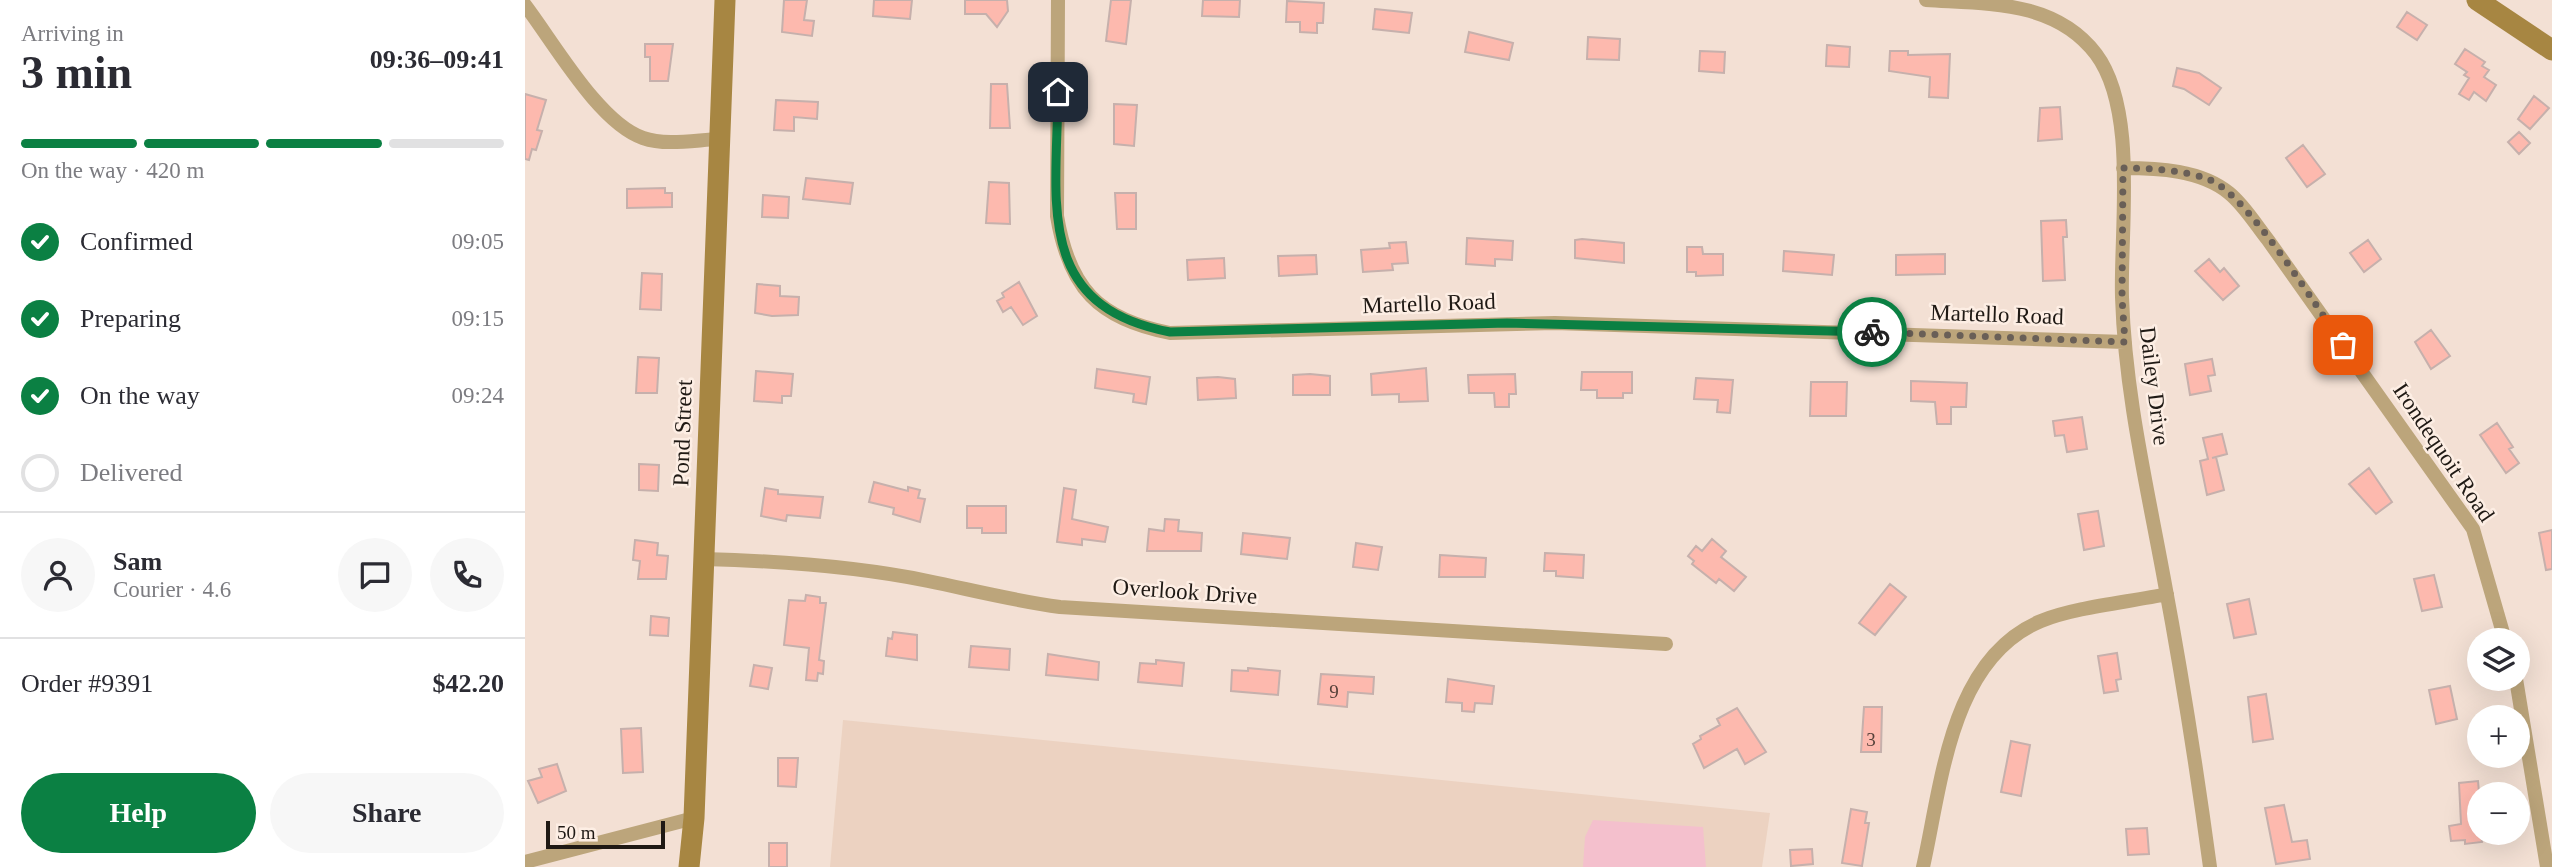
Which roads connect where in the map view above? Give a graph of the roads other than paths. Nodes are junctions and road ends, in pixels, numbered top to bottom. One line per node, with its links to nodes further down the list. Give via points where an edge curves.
1 (725, 0): 7 (main road, Pond Street)
2 (1058, 0): 9 (street, Martello Road, via 1057,216 1062,244 1068,264 1088,295 1102,309 1137,326 1183,332 1569,324)
3 (1926, 0): 8 (street, Dailey Drive, via 2015,6 2061,20 2078,34 2097,54 2113,85)
4 (2477, 0): 6 (main road)
5 (527, 12): 7 (street, via 603,111 620,125 642,138 662,142)
6 (2552, 50)
7 (719, 139): 10 (main road, Pond Street)
8 (2123, 168): 9 (street, Dailey Drive); 12 (street, Irondequoit Road, via 2151,168 2210,179 2231,194 2473,529)
9 (2125, 342): 11 (street, Dailey Drive, via 2128,389)
10 (704, 559): 13 (street, Overlook Drive, via 782,561 928,581 1060,607); 15 (main road, Pond Street)
11 (2167, 594): 18 (street, via 2041,621 2009,639 1986,662 1959,711); 19 (street, Dailey Drive, via 2192,729)
12 (2502, 628)
13 (1666, 644)
14 (2518, 691): 20 (street)
15 (694, 818): 16 (street); 17 (main road, Pond Street)
16 (525, 862)
17 (689, 867)
18 (1923, 867)
19 (2210, 867)
20 (2547, 867)

